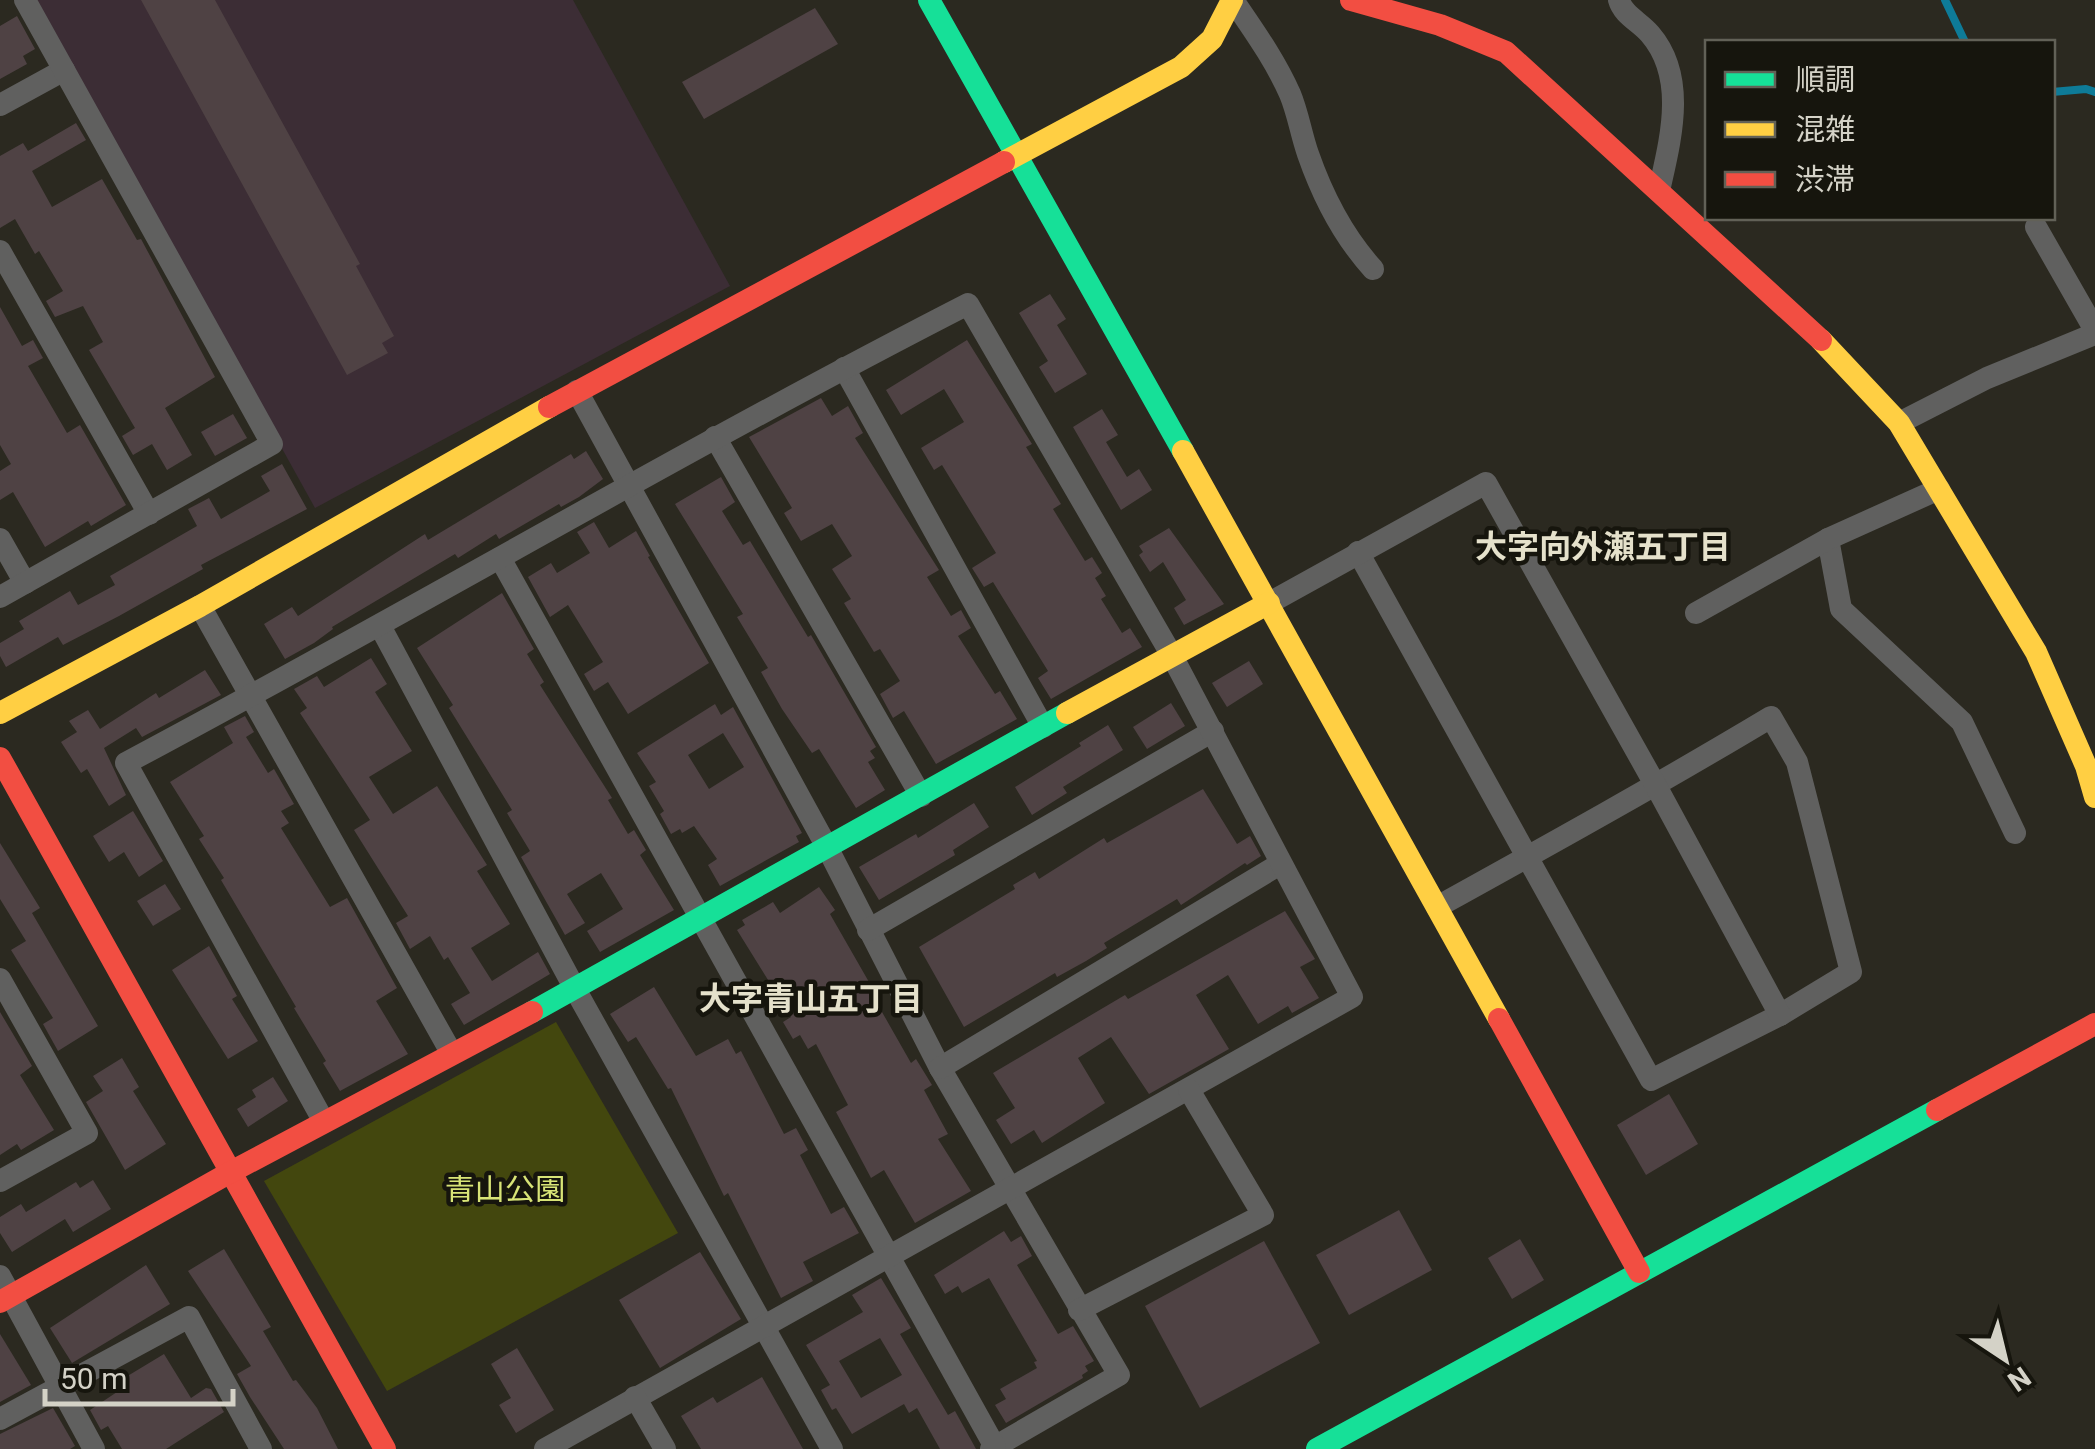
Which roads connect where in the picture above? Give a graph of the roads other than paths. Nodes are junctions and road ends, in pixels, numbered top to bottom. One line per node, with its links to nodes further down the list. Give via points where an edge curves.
1 (26, 0): 7 (street)
2 (929, 0): 9 (street)
3 (1232, 0): 9 (street, via 1212,39 1181,67); 13 (street, via 1292,98 1331,210)
4 (1351, 0): 6 (street)
5 (1619, 0): 10 (street, via 1652,36 1671,73 1673,128)
6 (1386, 5): 10 (street, via 1506,52)
7 (64, 70): 8 (street); 20 (street, via 272,444)
8 (0, 106)
9 (1016, 156): 15 (street); 27 (street)
10 (1659, 192): 16 (street, via 1776,296)
11 (2036, 227): 16 (street, via 2092,325 2092,336 1986,378)
12 (0, 251): 20 (street)
13 (1374, 269)
14 (844, 368): 17 (street); 31 (street, via 968,304); 34 (street)
15 (577, 391): 18 (street); 28 (street)
16 (1899, 424): 19 (street)
17 (716, 437): 18 (street); 38 (street)
18 (628, 484): 24 (street); 41 (street)
19 (1939, 489): 22 (street); 39 (street, via 2036,652)
20 (149, 514): 25 (street)
21 (0, 539): 25 (street)
22 (1828, 539): 29 (street); 40 (street, via 1842,609 1962,722)
23 (1358, 552): 27 (street); 37 (street, via 1486,482); 42 (street)
24 (500, 558): 30 (street); 45 (street)
25 (25, 583): 26 (street)
26 (0, 597)
27 (1269, 603): 31 (street); 44 (street)
28 (200, 606): 32 (street); 33 (street)
29 (1696, 613)
30 (380, 626): 32 (street); 48 (street)
31 (1171, 654): 34 (street); 35 (street)
32 (251, 697): 51 (street); 54 (street, via 126,763)
33 (0, 713)
34 (1043, 727): 38 (street)
35 (1212, 731): 43 (street); 46 (street)
36 (0, 758): 55 (street)
37 (1656, 786): 42 (street); 49 (street); 49 (street, via 1771,717 1797,762 1851,972)
38 (920, 796): 41 (street)
39 (2095, 797)
40 (2015, 833)
41 (828, 849): 45 (street); 46 (street)
42 (1527, 857): 44 (street); 49 (street, via 1651,1080)
43 (1280, 864): 52 (street); 53 (street, via 1352,997)
44 (1437, 907): 59 (street)
45 (702, 918): 48 (street); 58 (street)
46 (868, 930): 52 (street)
47 (0, 979): 56 (street, via 87,1133)
48 (576, 988): 51 (street); 62 (street)
49 (1780, 1015)
50 (2095, 1024): 59 (street)
51 (452, 1054): 54 (street)
52 (940, 1068): 57 (street)
53 (1189, 1090): 57 (street); 61 (street, via 1264,1215)
54 (324, 1122): 55 (street)
55 (229, 1173): 60 (street); 69 (street)
56 (0, 1181)
57 (1012, 1190): 58 (street); 61 (street)
58 (888, 1255): 62 (street); 66 (street)
59 (1639, 1272): 73 (street)
60 (4, 1292): 63 (street)
61 (1079, 1310): 66 (street, via 1118,1375)
62 (762, 1328): 64 (street); 72 (street)
63 (60, 1386): 65 (street); 67 (street); 68 (street, via 189,1317)
64 (636, 1397): 70 (street); 71 (street)
65 (0, 1419)
66 (993, 1448)
67 (94, 1449)
68 (261, 1449)
69 (385, 1449)
70 (545, 1449)
71 (665, 1449)
72 (832, 1449)
73 (1316, 1449)

